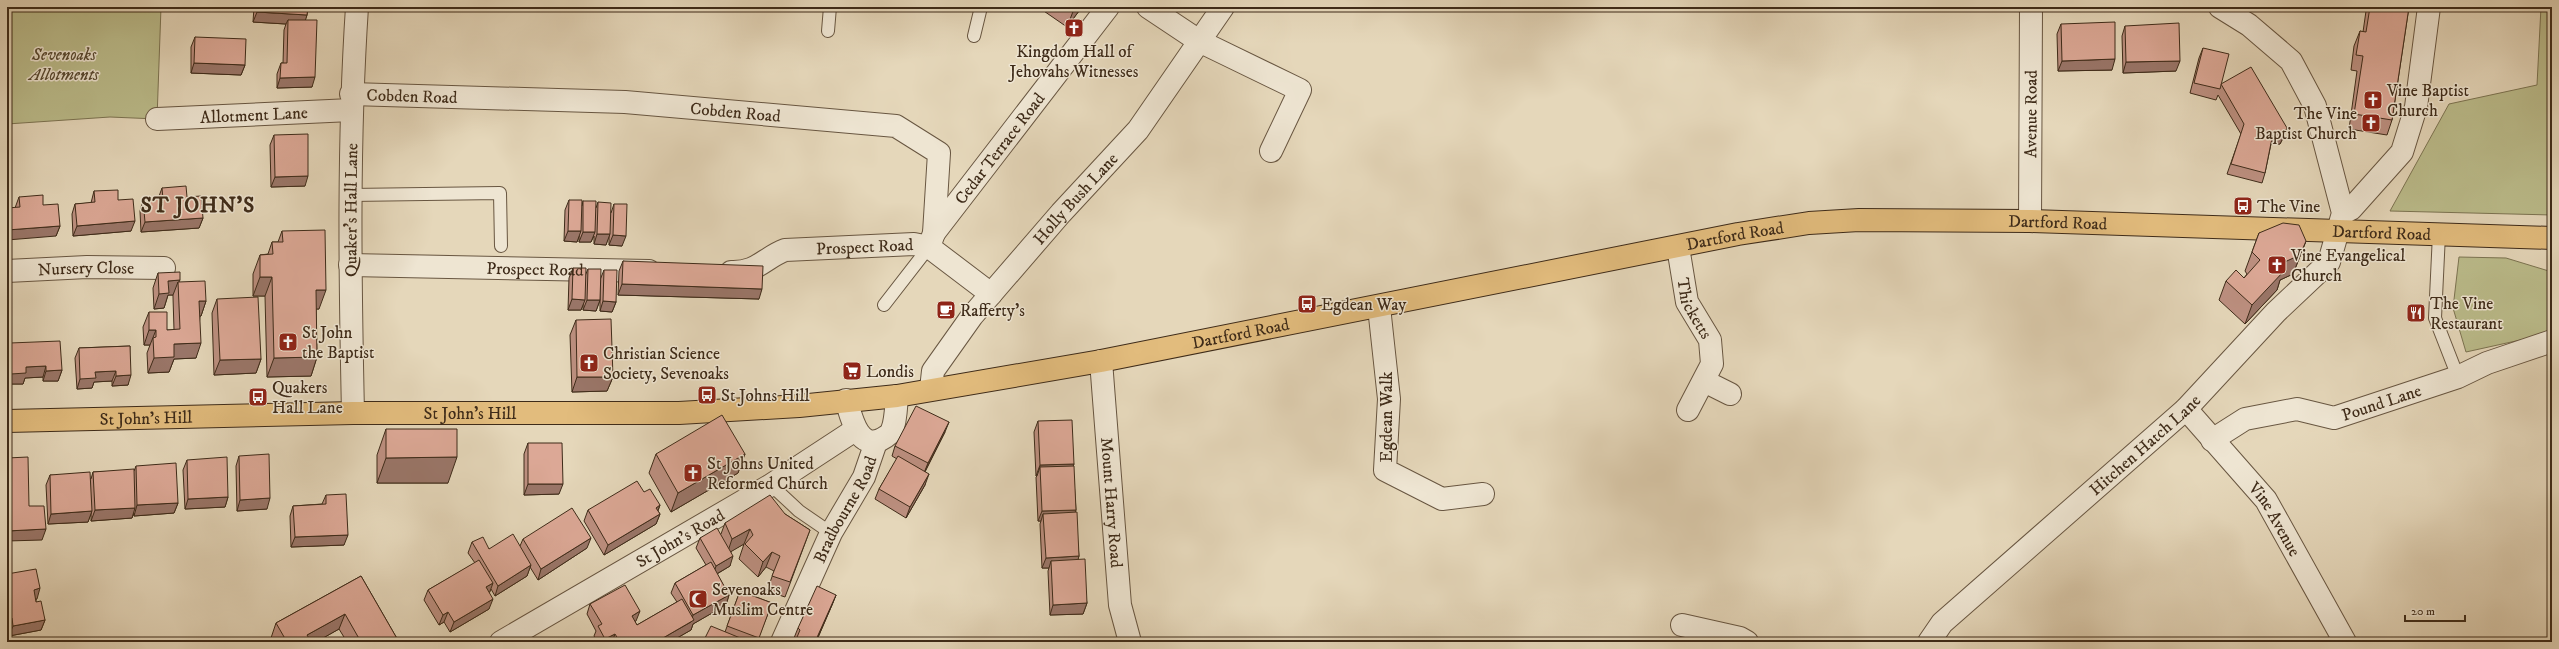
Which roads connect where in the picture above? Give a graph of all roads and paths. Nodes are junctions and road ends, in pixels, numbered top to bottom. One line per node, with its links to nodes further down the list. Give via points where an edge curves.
1 (357, 7): 13 (street, Quaker's Hall Lane)
2 (830, 7): 10 (lane)
3 (981, 7): 11 (lane)
4 (1108, 7): 21 (street, Cedar Terrace Road)
5 (1148, 7): 12 (street)
6 (1223, 7): 12 (street, Holly Bush Lane)
7 (2031, 7): 17 (street, Avenue Road)
8 (2220, 7): 18 (street, via 2249,25 2291,61 2316,106)
9 (2429, 7): 18 (street, via 2416,107 2402,152)
10 (828, 32)
11 (974, 36)
12 (1199, 41): 15 (street, via 1300,90); 29 (street, Holly Bush Lane, via 1138,130)
13 (351, 102): 14 (street, Allotment Lane); 16 (street, Quaker's Hall Lane); 21 (street, Cobden Road, via 625,102 896,126 939,153)
14 (157, 119)
15 (1271, 151)
16 (350, 195): 22 (lane, via 500,192); 24 (street, Quaker's Hall Lane)
17 (2030, 221): 18 (main road, Dartford Road); 23 (main road, Dartford Road, via 1860,220 1809,223)
18 (2341, 222): 19 (main road, Dartford Road); 40 (street, Hitchen Hatch Lane, via 2329,262 2276,312)
19 (2439, 234): 20 (main road, Dartford Road); 34 (lane, via 2435,318)
20 (2552, 238)
21 (932, 240): 28 (street, Prospect Road, via 914,244 785,250 750,271); 29 (street); 30 (lane)
22 (501, 246)
23 (1678, 247): 31 (main road, Dartford Road); 35 (street, Thicketts, via 1687,302 1710,340 1712,364)
24 (350, 265): 27 (street, Prospect Road); 42 (street, Quaker's Hall Lane)
25 (164, 268): 26 (street, Nursery Close, via 87,267)
26 (7, 271)
27 (672, 271)
28 (712, 272)
29 (991, 294): 36 (street, Holly Bush Lane, via 933,371)
30 (884, 305)
31 (1379, 307): 33 (main road, Dartford Road); 48 (street, Egdean Walk, via 1389,400 1385,470 1442,499)
32 (2552, 341): 34 (street, Pound Lane, via 2487,363)
33 (1101, 361): 36 (main road, Dartford Road); 53 (street, Mount Harry Road, via 1120,605)
34 (2458, 377): 45 (street, Pound Lane, via 2334,418 2297,409 2245,419)
35 (1704, 381): 37 (street); 41 (street, Thicketts)
36 (931, 390): 38 (main road, St John's Hill)
37 (1730, 394)
38 (897, 396): 39 (main road, St John's Hill); 46 (street, via 892,431)
39 (846, 400): 42 (main road, St John's Hill, via 799,406 672,413); 44 (street)
40 (2186, 409): 45 (street, Vine Avenue); 55 (street, Hitchen Hatch Lane, via 1942,623)
41 (1688, 410)
42 (353, 413): 43 (main road, St John's Hill)
43 (7, 421)
44 (855, 430): 46 (street, via 864,438); 47 (street, St John's Road)
45 (2212, 440): 56 (street, Vine Avenue, via 2266,500)
46 (876, 442): 49 (street, Bradbourne Road, via 864,477)
47 (771, 485): 49 (lane, via 799,511); 51 (street, St John's Road)
48 (1484, 494)
49 (832, 533): 52 (street, Bradbourne Road)
50 (1682, 625): 54 (street, via 1740,638)
51 (501, 642)
52 (782, 642)
53 (1130, 642)
54 (1747, 642)
55 (1929, 642)
56 (2345, 642)

